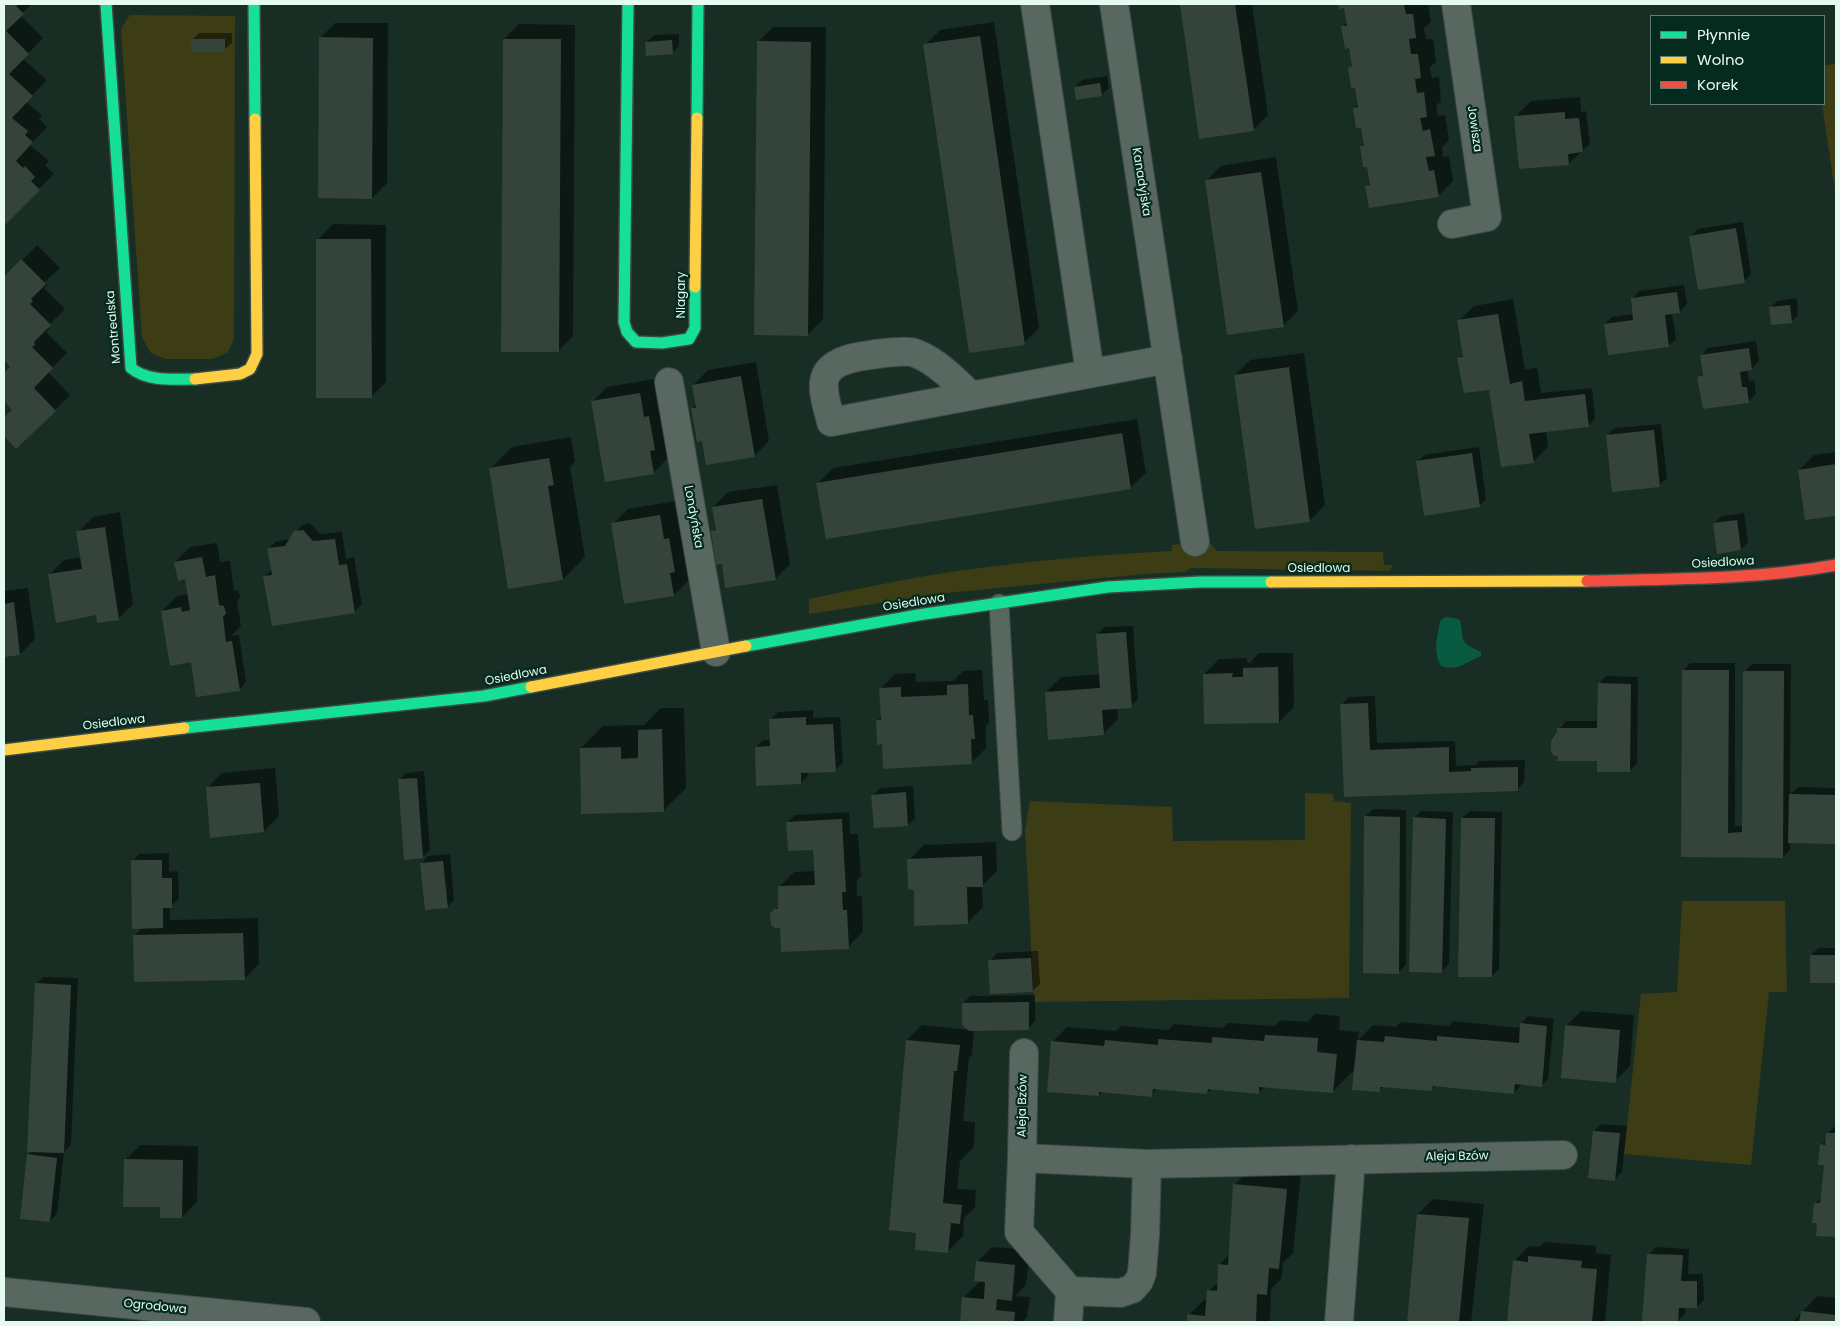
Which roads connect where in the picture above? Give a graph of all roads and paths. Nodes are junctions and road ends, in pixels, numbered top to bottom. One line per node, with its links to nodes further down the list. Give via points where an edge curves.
1 (106, 4): 2 (street, Montrealska, via 129,356 131,368 140,375 159,378 224,378 252,368 257,354)
2 (254, 4)
3 (628, 4): 4 (street, Niagary, via 624,322 627,332 636,342 658,344 688,339 695,328)
4 (698, 4)
5 (1035, 4): 10 (street)
6 (1114, 4): 9 (street, Kanadyjska)
7 (1456, 4): 8 (street, Jowisza, via 1488,217)
8 (1452, 224)
9 (1168, 359): 10 (street); 13 (street, Kanadyjska)
10 (1090, 373): 12 (street)
11 (669, 382): 16 (street, Londyńska)
12 (970, 395): 12 (street, via 956,380 913,352 846,360 826,374 824,387 831,422)
13 (1195, 542)
14 (1836, 565): 15 (street, Osiedlowa, via 1799,572 1707,579 1200,582 1108,587)
15 (999, 604): 16 (street, Osiedlowa, via 918,615); 18 (lane)
16 (716, 652): 17 (street, Osiedlowa, via 484,696)
17 (4, 750)
18 (1012, 831)
19 (1024, 1053): 21 (street, Aleja Bzów)
20 (1563, 1156): 22 (street, Aleja Bzów)
21 (1022, 1158): 23 (street, Aleja Bzów); 24 (street, Aleja Bzów, via 1019,1232)
22 (1351, 1159): 23 (street, Aleja Bzów); 28 (street)
23 (1148, 1164): 24 (street, via 1139,1281 1132,1289 1120,1294)
24 (1070, 1291): 27 (street)
25 (4, 1292): 26 (street, Ogrodowa)
26 (306, 1322)
27 (1068, 1322)
28 (1339, 1322)

